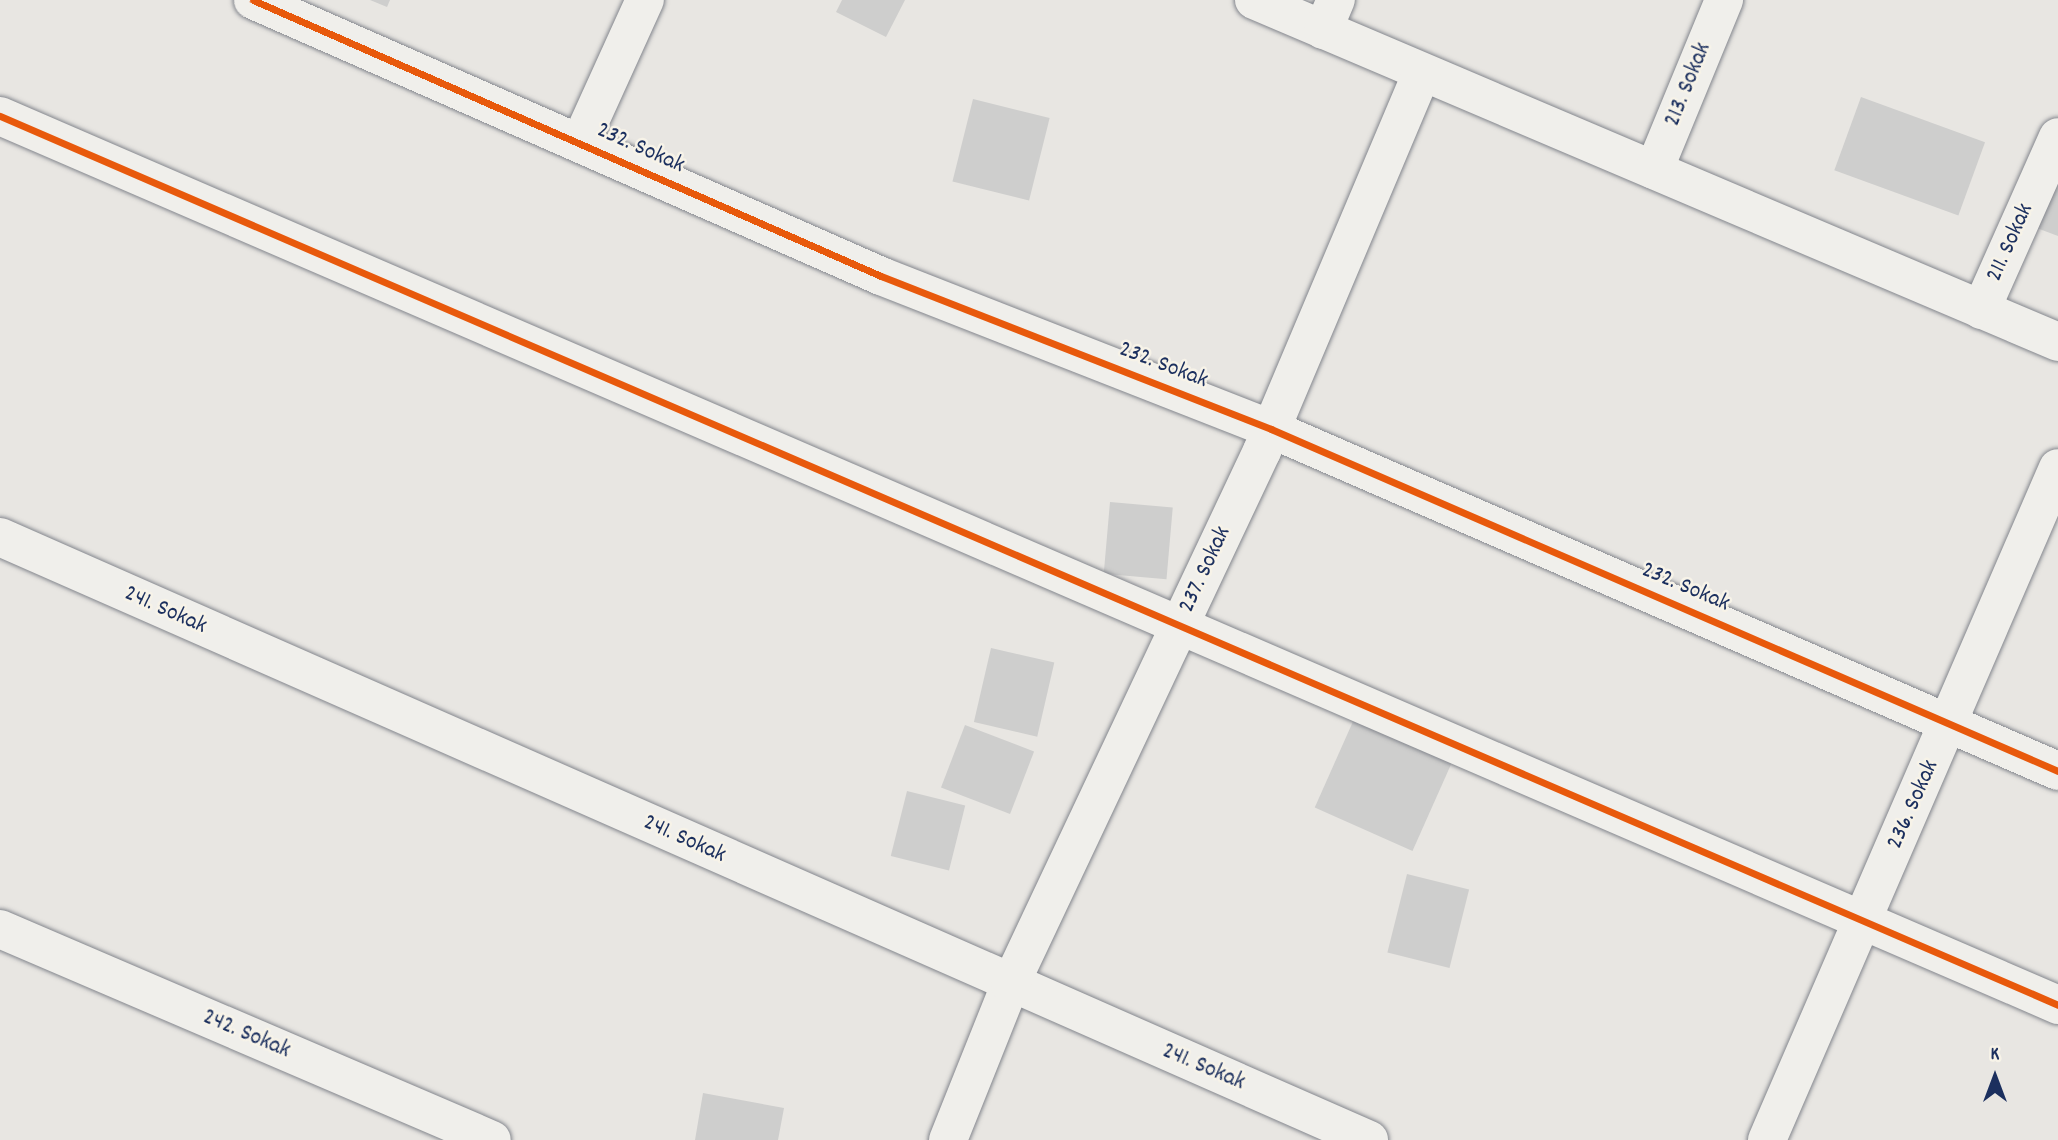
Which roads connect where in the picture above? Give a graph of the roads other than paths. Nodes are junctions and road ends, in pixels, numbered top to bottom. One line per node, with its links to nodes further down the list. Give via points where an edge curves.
1 (253, 0): 9 (street, 232. Sokak)
2 (645, 0): 9 (street)
3 (1254, 0): 5 (street)
4 (1724, 0): 10 (street, 213. Sokak)
5 (1329, 15): 6 (street)
6 (1422, 72): 10 (street); 13 (street, 237. Sokak)
7 (0, 116): 16 (street)
8 (2058, 137): 11 (street, 211. Sokak)
9 (580, 144): 13 (street, 232. Sokak, via 881,276)
10 (1654, 170): 11 (street)
11 (1981, 310): 12 (street)
12 (2058, 342)
13 (1271, 429): 16 (street, 237. Sokak); 17 (street, 232. Sokak)
14 (2058, 468): 17 (street, 236. Sokak)
15 (0, 537): 21 (street, 241. Sokak)
16 (1179, 626): 19 (street); 21 (street, 237. Sokak)
17 (1949, 724): 18 (street, 232. Sokak); 19 (street, 236. Sokak)
18 (2058, 771)
19 (1863, 921): 22 (street); 26 (street, 236. Sokak)
20 (0, 929): 23 (street, 242. Sokak)
21 (1010, 985): 24 (street, 237. Sokak); 25 (street, 241. Sokak)
22 (2058, 1005)
23 (492, 1140)
24 (948, 1140)
25 (1369, 1140)
26 (1767, 1140)

